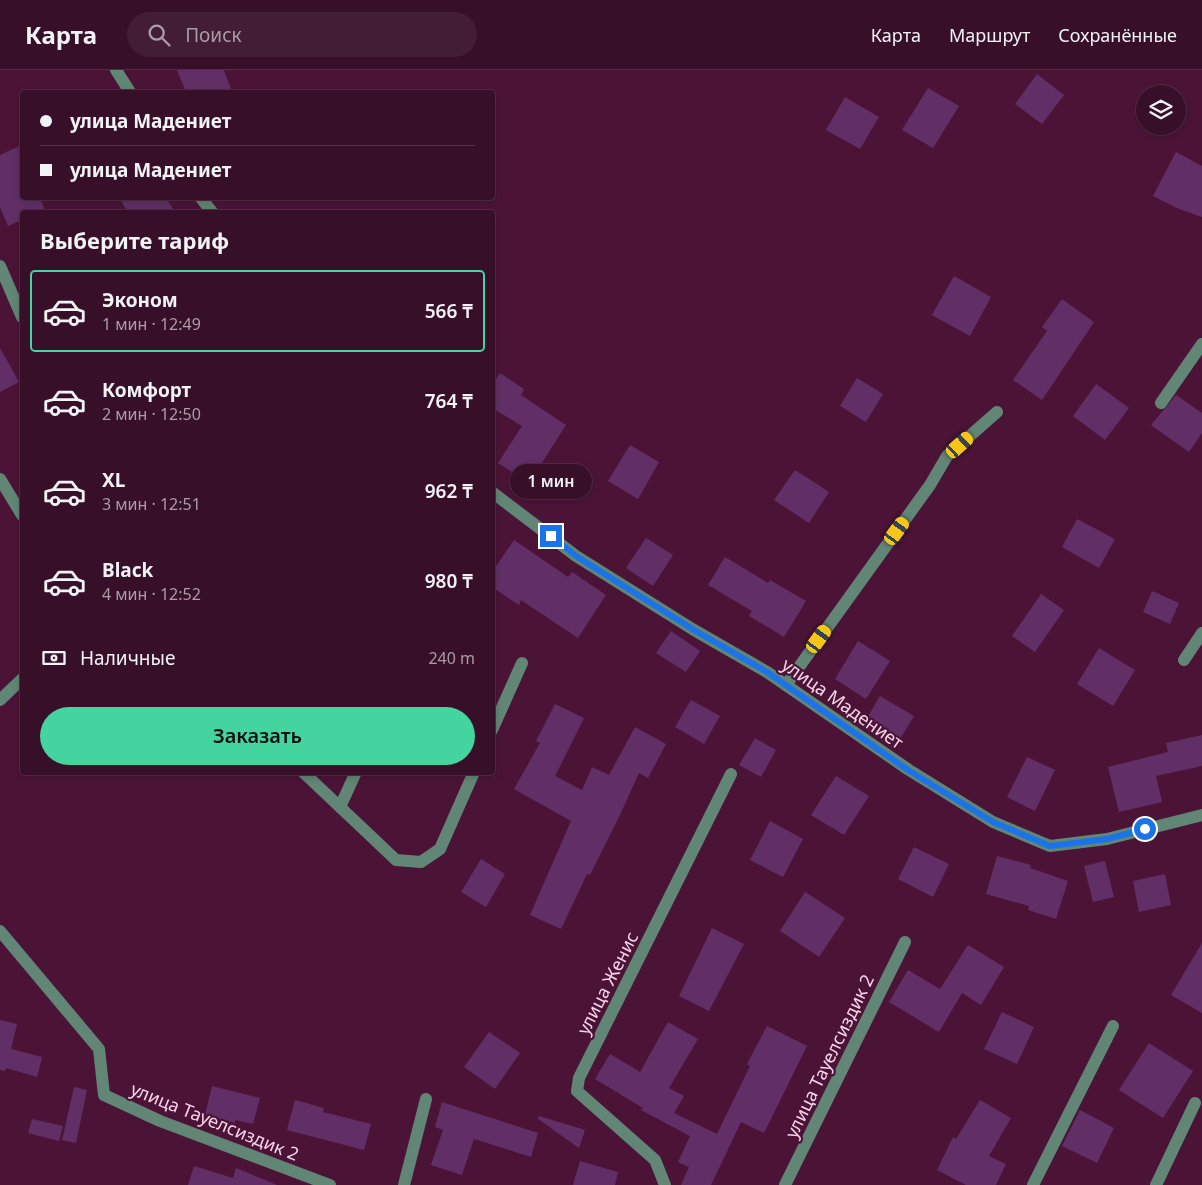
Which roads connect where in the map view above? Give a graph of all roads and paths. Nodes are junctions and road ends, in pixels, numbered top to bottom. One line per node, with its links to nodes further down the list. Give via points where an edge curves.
1 (116, 70): 2 (street)
2 (129, 90)
3 (203, 200): 4 (street)
4 (210, 210)
5 (0, 266): 6 (street)
6 (20, 312)
7 (1202, 344): 8 (street)
8 (1161, 403)
9 (997, 412): 17 (street, via 947,456 930,485)
10 (0, 479): 12 (street)
11 (495, 494): 17 (street, улица Мадениет, via 576,556)
12 (20, 511)
13 (1202, 634): 14 (street)
14 (1184, 660)
15 (522, 663): 19 (street)
16 (20, 681): 18 (street)
17 (786, 685): 25 (street, улица Мадениет, via 908,770 993,822 1050,846 1107,839)
18 (0, 700)
19 (495, 723)
20 (732, 774): 33 (street, улица Женис, via 579,1078 577,1091 655,1160)
21 (306, 775): 24 (street)
22 (355, 775): 24 (street)
23 (473, 775): 24 (street, via 440,849 421,862 396,860)
24 (340, 806)
25 (1202, 814)
26 (0, 931): 31 (street, улица Тауелсиздик 2, via 98,1050 104,1094 160,1121)
27 (905, 942): 34 (street, улица Тауелсиздик 2)
28 (1113, 1026): 35 (street)
29 (426, 1100): 32 (street)
30 (1195, 1103): 36 (street)
31 (330, 1185)
32 (404, 1185)
33 (665, 1185)
34 (785, 1185)
35 (1033, 1185)
36 (1156, 1185)

